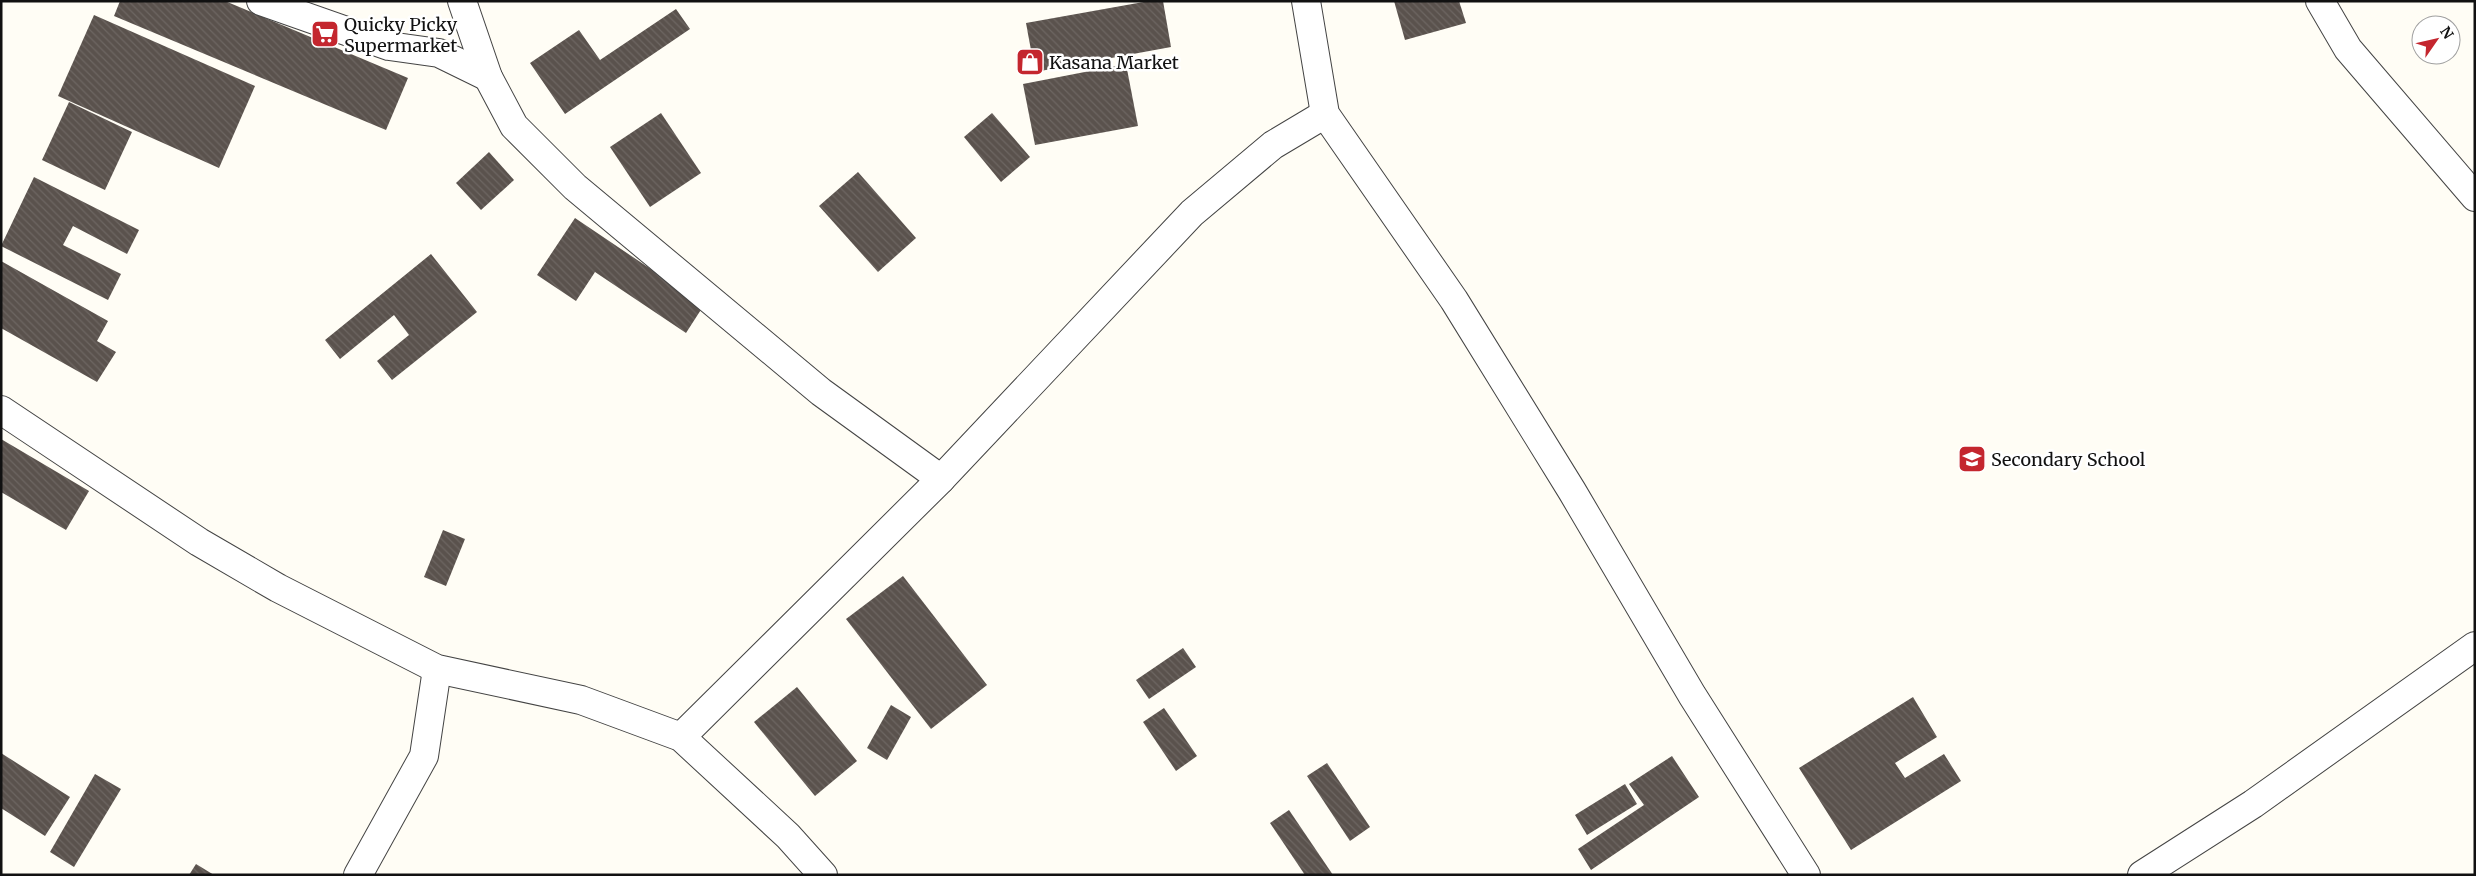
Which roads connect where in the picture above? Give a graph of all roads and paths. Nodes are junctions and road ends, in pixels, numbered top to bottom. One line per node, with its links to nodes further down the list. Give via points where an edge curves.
1 (261, 1): 5 (street, via 389,46 439,52)
2 (462, 1): 5 (street)
3 (1306, 1): 6 (street)
4 (2320, 1): 7 (street, via 2348,49)
5 (488, 77): 9 (street, via 514,126 575,187 821,392)
6 (1325, 114): 9 (street, via 1273,145 1192,213); 15 (street, via 1454,300 1692,695)
7 (2475, 197)
8 (1, 410): 11 (street, via 198,542 278,588)
9 (941, 479): 12 (street)
10 (2475, 646): 16 (street, via 2253,804)
11 (437, 669): 12 (street, via 581,700); 13 (street, via 424,756)
12 (680, 737): 14 (street, via 788,836)
13 (358, 875)
14 (824, 875)
15 (1806, 875)
16 (2142, 875)

